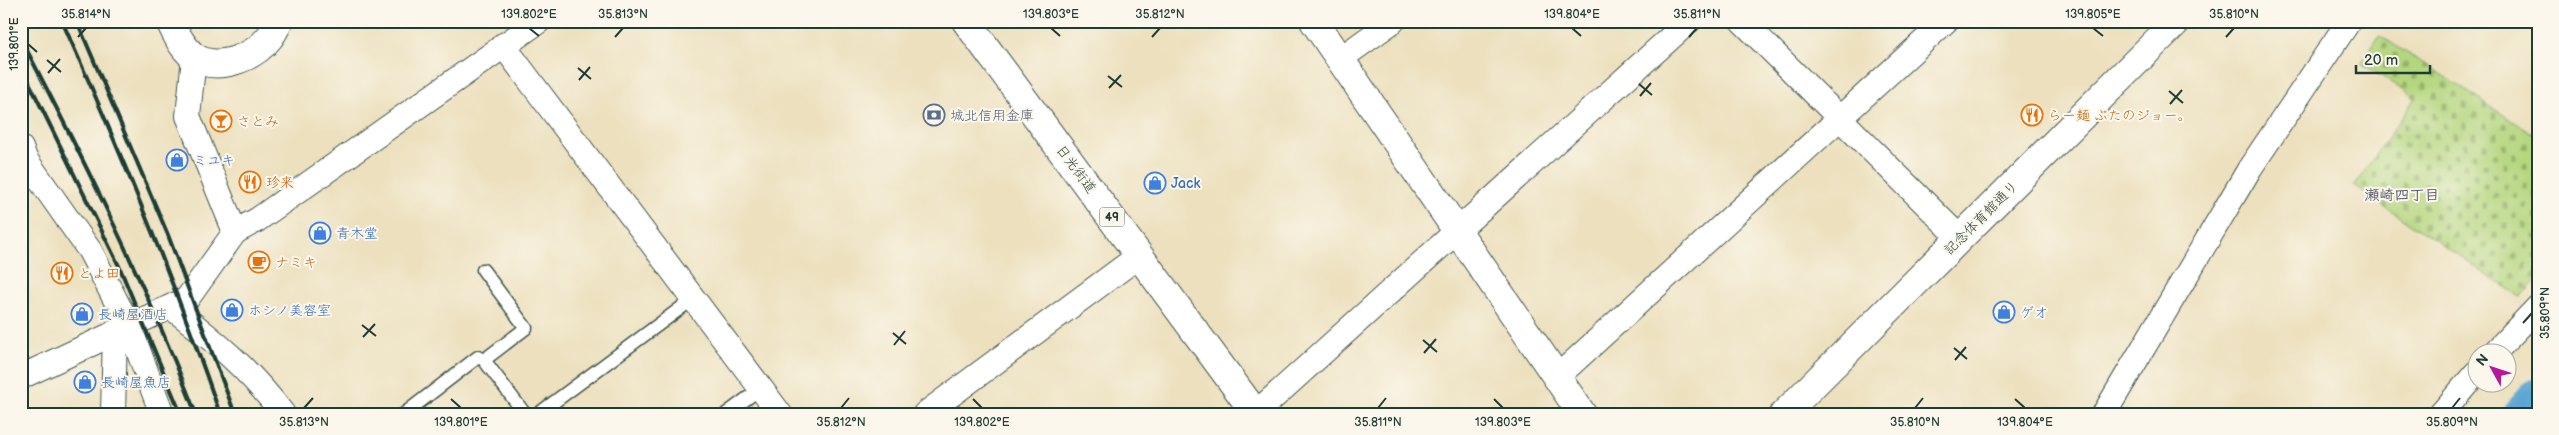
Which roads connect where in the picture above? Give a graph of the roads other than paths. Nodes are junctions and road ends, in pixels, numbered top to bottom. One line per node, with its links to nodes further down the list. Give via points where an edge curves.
1 (170, 21): 13 (street, via 178,39)
2 (278, 21): 13 (street, via 269,38 237,61 214,64)
3 (539, 21): 12 (street)
4 (966, 21): 20 (street, 日光街道 / 49)
5 (1314, 21): 14 (street)
6 (1393, 21): 14 (street)
7 (1688, 21): 17 (street)
8 (1742, 21): 15 (street)
9 (1946, 21): 15 (street)
10 (2177, 21): 19 (street, 記念体育館通り)
11 (2348, 21): 44 (street, via 2250,168)
12 (503, 45): 18 (street); 22 (street)
13 (194, 57): 18 (street, via 188,116)
14 (1340, 59): 17 (street)
15 (1840, 119): 19 (street); 29 (street)
16 (23, 158): 25 (street, via 90,251)
17 (1458, 228): 29 (street); 41 (street)
18 (236, 232): 23 (street, via 187,299)
19 (1960, 238): 43 (street, 記念体育館通り)
20 (1140, 255): 40 (street); 41 (street, 日光街道 / 49)
21 (483, 270): 27 (lane, via 526,328)
22 (693, 299): 31 (street); 37 (lane)
23 (171, 306): 25 (street); 34 (street, via 226,349 261,384)
24 (2538, 307): 26 (street)
25 (122, 329): 28 (street); 32 (street); 33 (street)
26 (2505, 342)
27 (484, 360): 35 (lane, via 478,357); 36 (lane)
28 (21, 377)
29 (1557, 377): 42 (street)
30 (2466, 385): 45 (street)
31 (761, 388): 38 (lane); 39 (street)
32 (114, 414)
33 (162, 414)
34 (284, 414)
35 (404, 414)
36 (525, 414)
37 (538, 414)
38 (726, 414)
39 (780, 414)
40 (926, 414)
41 (1256, 414)
42 (1582, 414)
43 (1784, 414)
44 (2104, 414)
45 (2441, 414)

